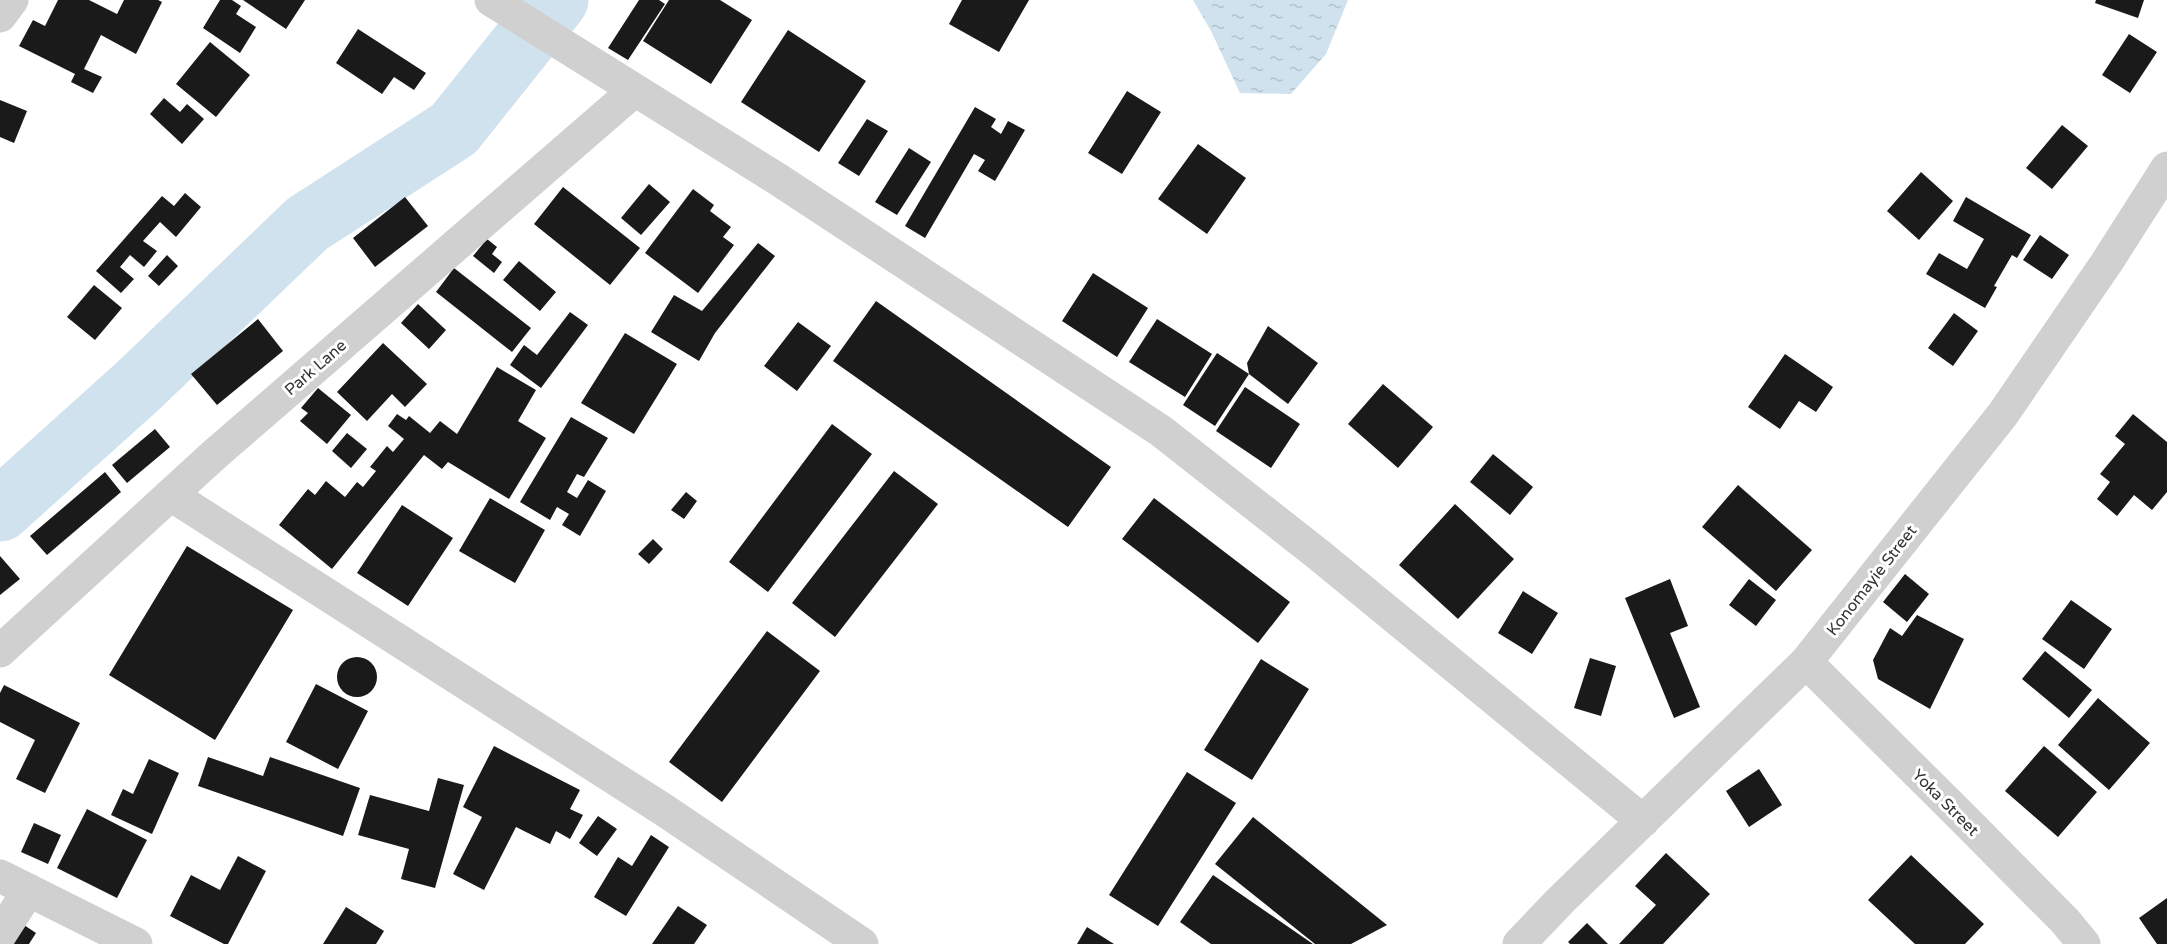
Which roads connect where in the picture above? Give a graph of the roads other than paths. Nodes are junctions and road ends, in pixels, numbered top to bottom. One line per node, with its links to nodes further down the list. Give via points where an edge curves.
1 (12, 0): 3 (street)
2 (496, 3): 4 (street)
3 (0, 16)
4 (635, 90): 6 (street, Park Lane); 9 (street, via 1161,431 1328,562)
5 (2167, 168): 8 (street, Konomayie Street, via 2003,414)
6 (171, 495): 7 (street, Park Lane); 14 (street, via 664,810)
7 (0, 651)
8 (1806, 662): 9 (street, Konomayie Street); 16 (street, Yoka Street)
9 (1643, 821): 15 (street, Konomayie Street)
10 (0, 876): 11 (street)
11 (29, 890): 12 (street); 13 (street)
12 (0, 935)
13 (136, 944)
14 (862, 944)
15 (1519, 944)
16 (2084, 944)

